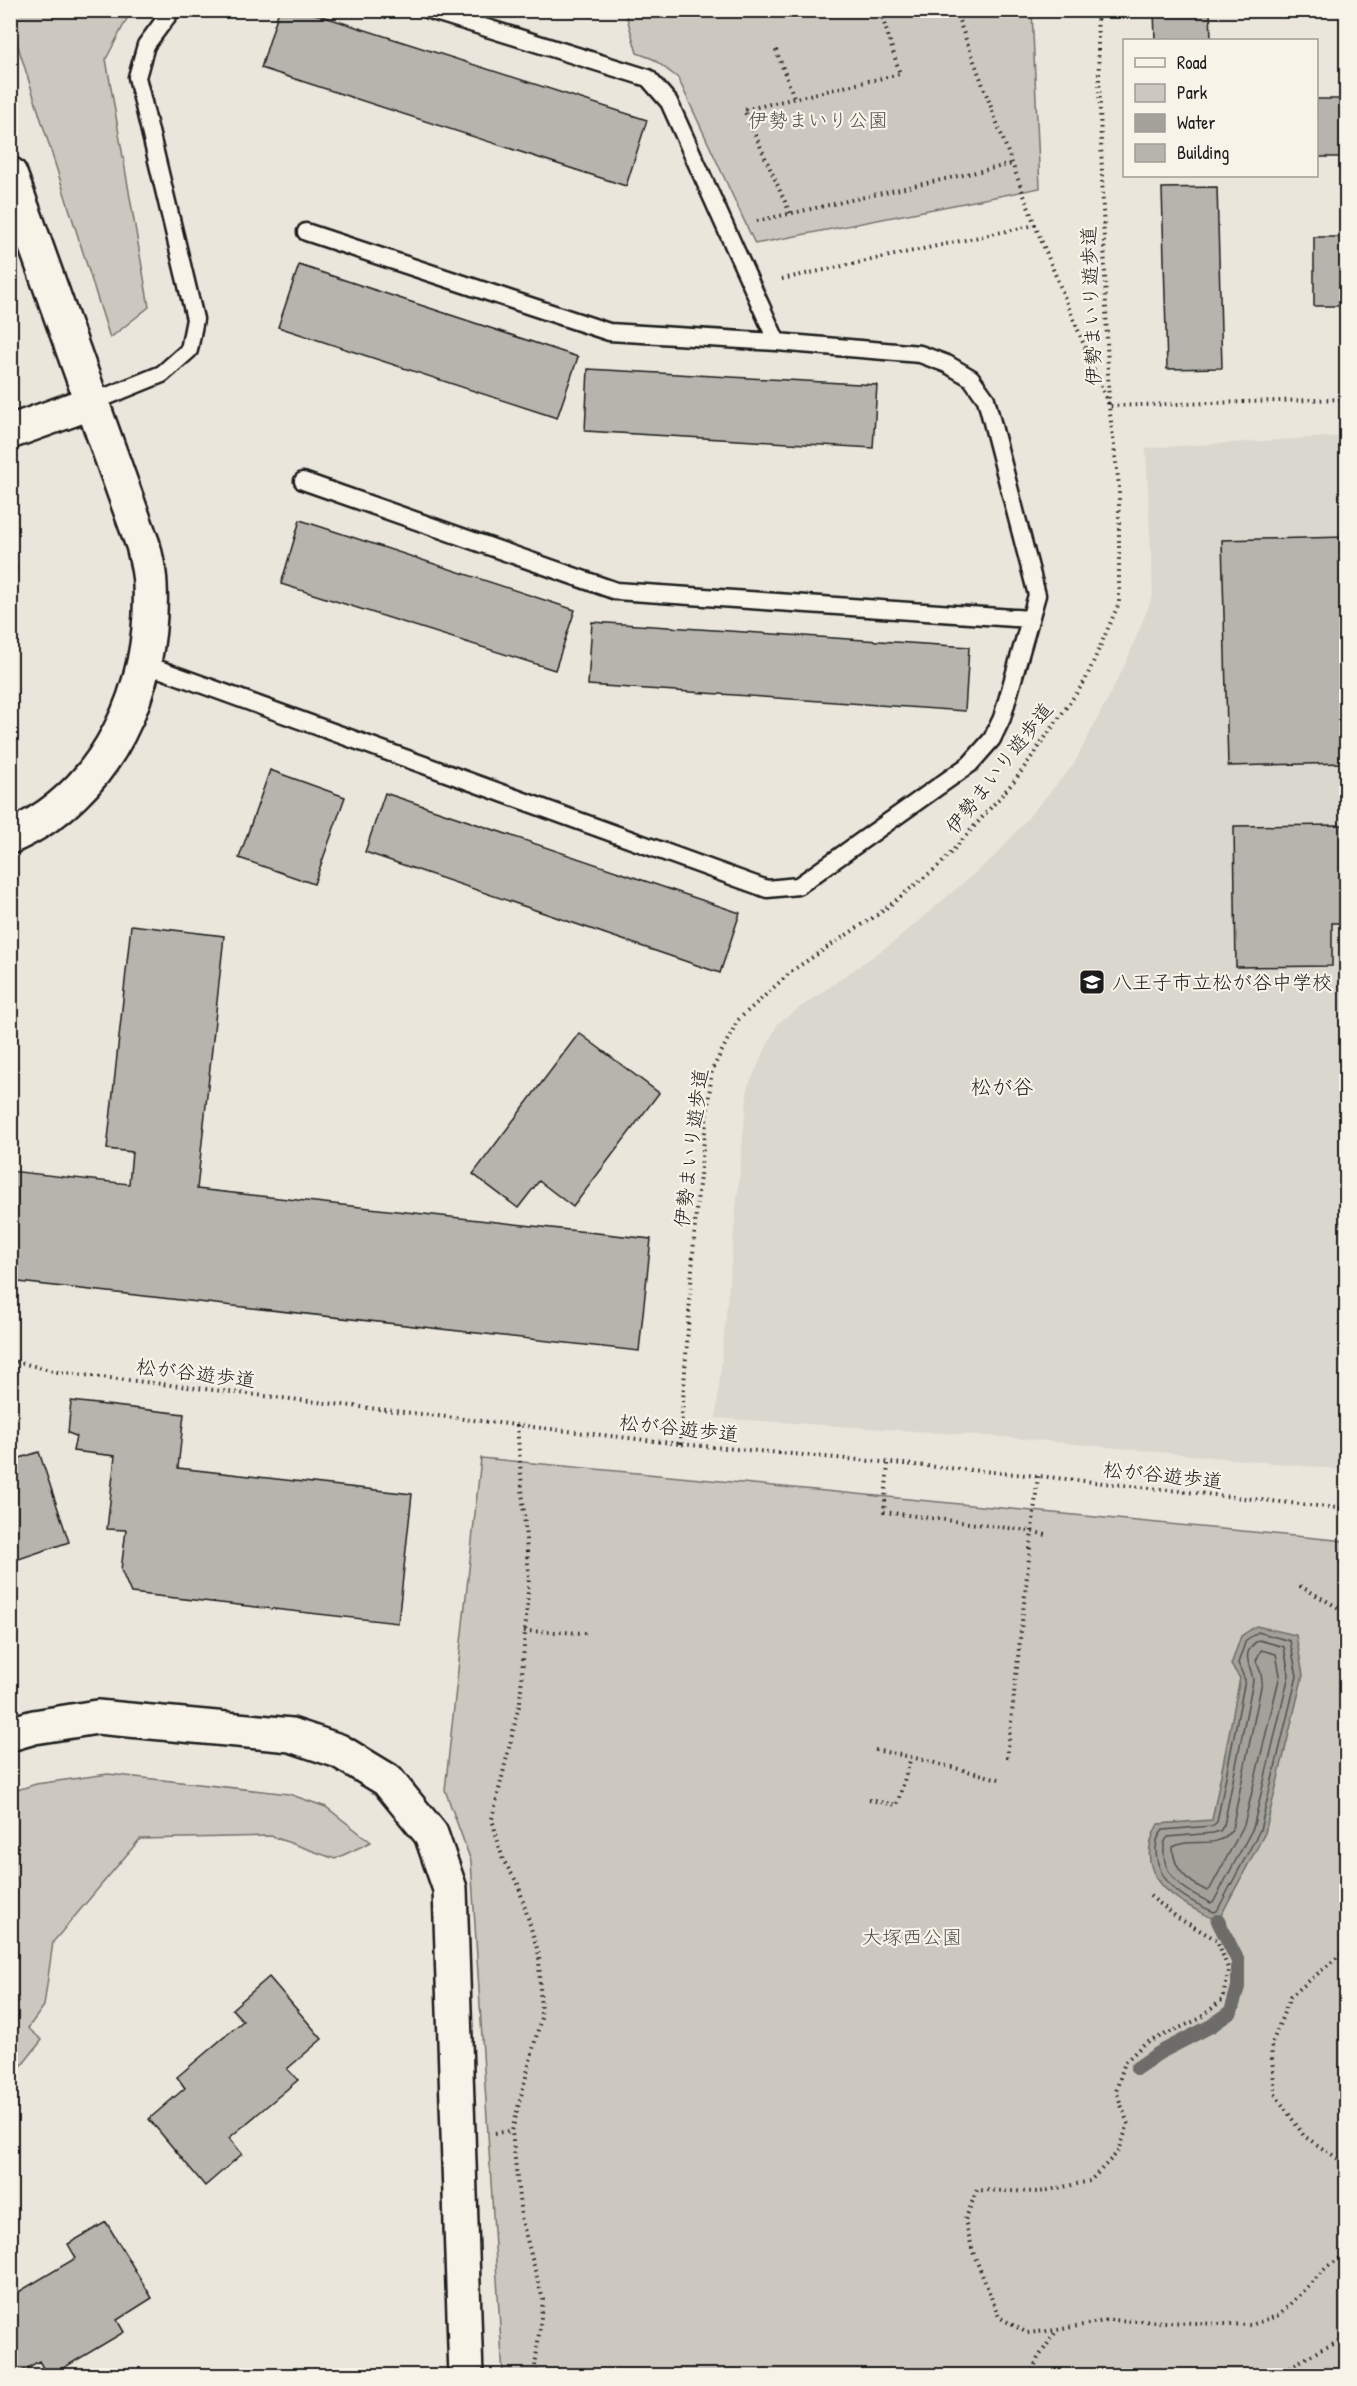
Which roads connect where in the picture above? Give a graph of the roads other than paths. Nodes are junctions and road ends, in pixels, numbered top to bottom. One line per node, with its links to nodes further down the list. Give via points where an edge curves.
1 (172, 10): 6 (lane, via 146,45 137,77 195,319 189,350 162,374)
2 (429, 10): 5 (lane, via 648,78 669,102)
3 (10, 174): 6 (street)
4 (306, 232): 5 (lane, via 609,332)
5 (777, 342): 9 (lane, via 920,354 971,378 986,399 1037,595)
6 (93, 402): 7 (street); 10 (street, via 143,545 150,583)
7 (10, 432)
8 (303, 481): 9 (lane, via 616,591)
9 (1030, 618): 10 (lane, via 1002,718 992,739 970,764 798,886 767,890)
10 (145, 664): 11 (street, via 134,704 86,783 52,813)
11 (10, 837)
12 (10, 1734): 13 (street, via 97,1717 291,1735 339,1751 387,1780 431,1834 450,1889)
13 (466, 2376)

